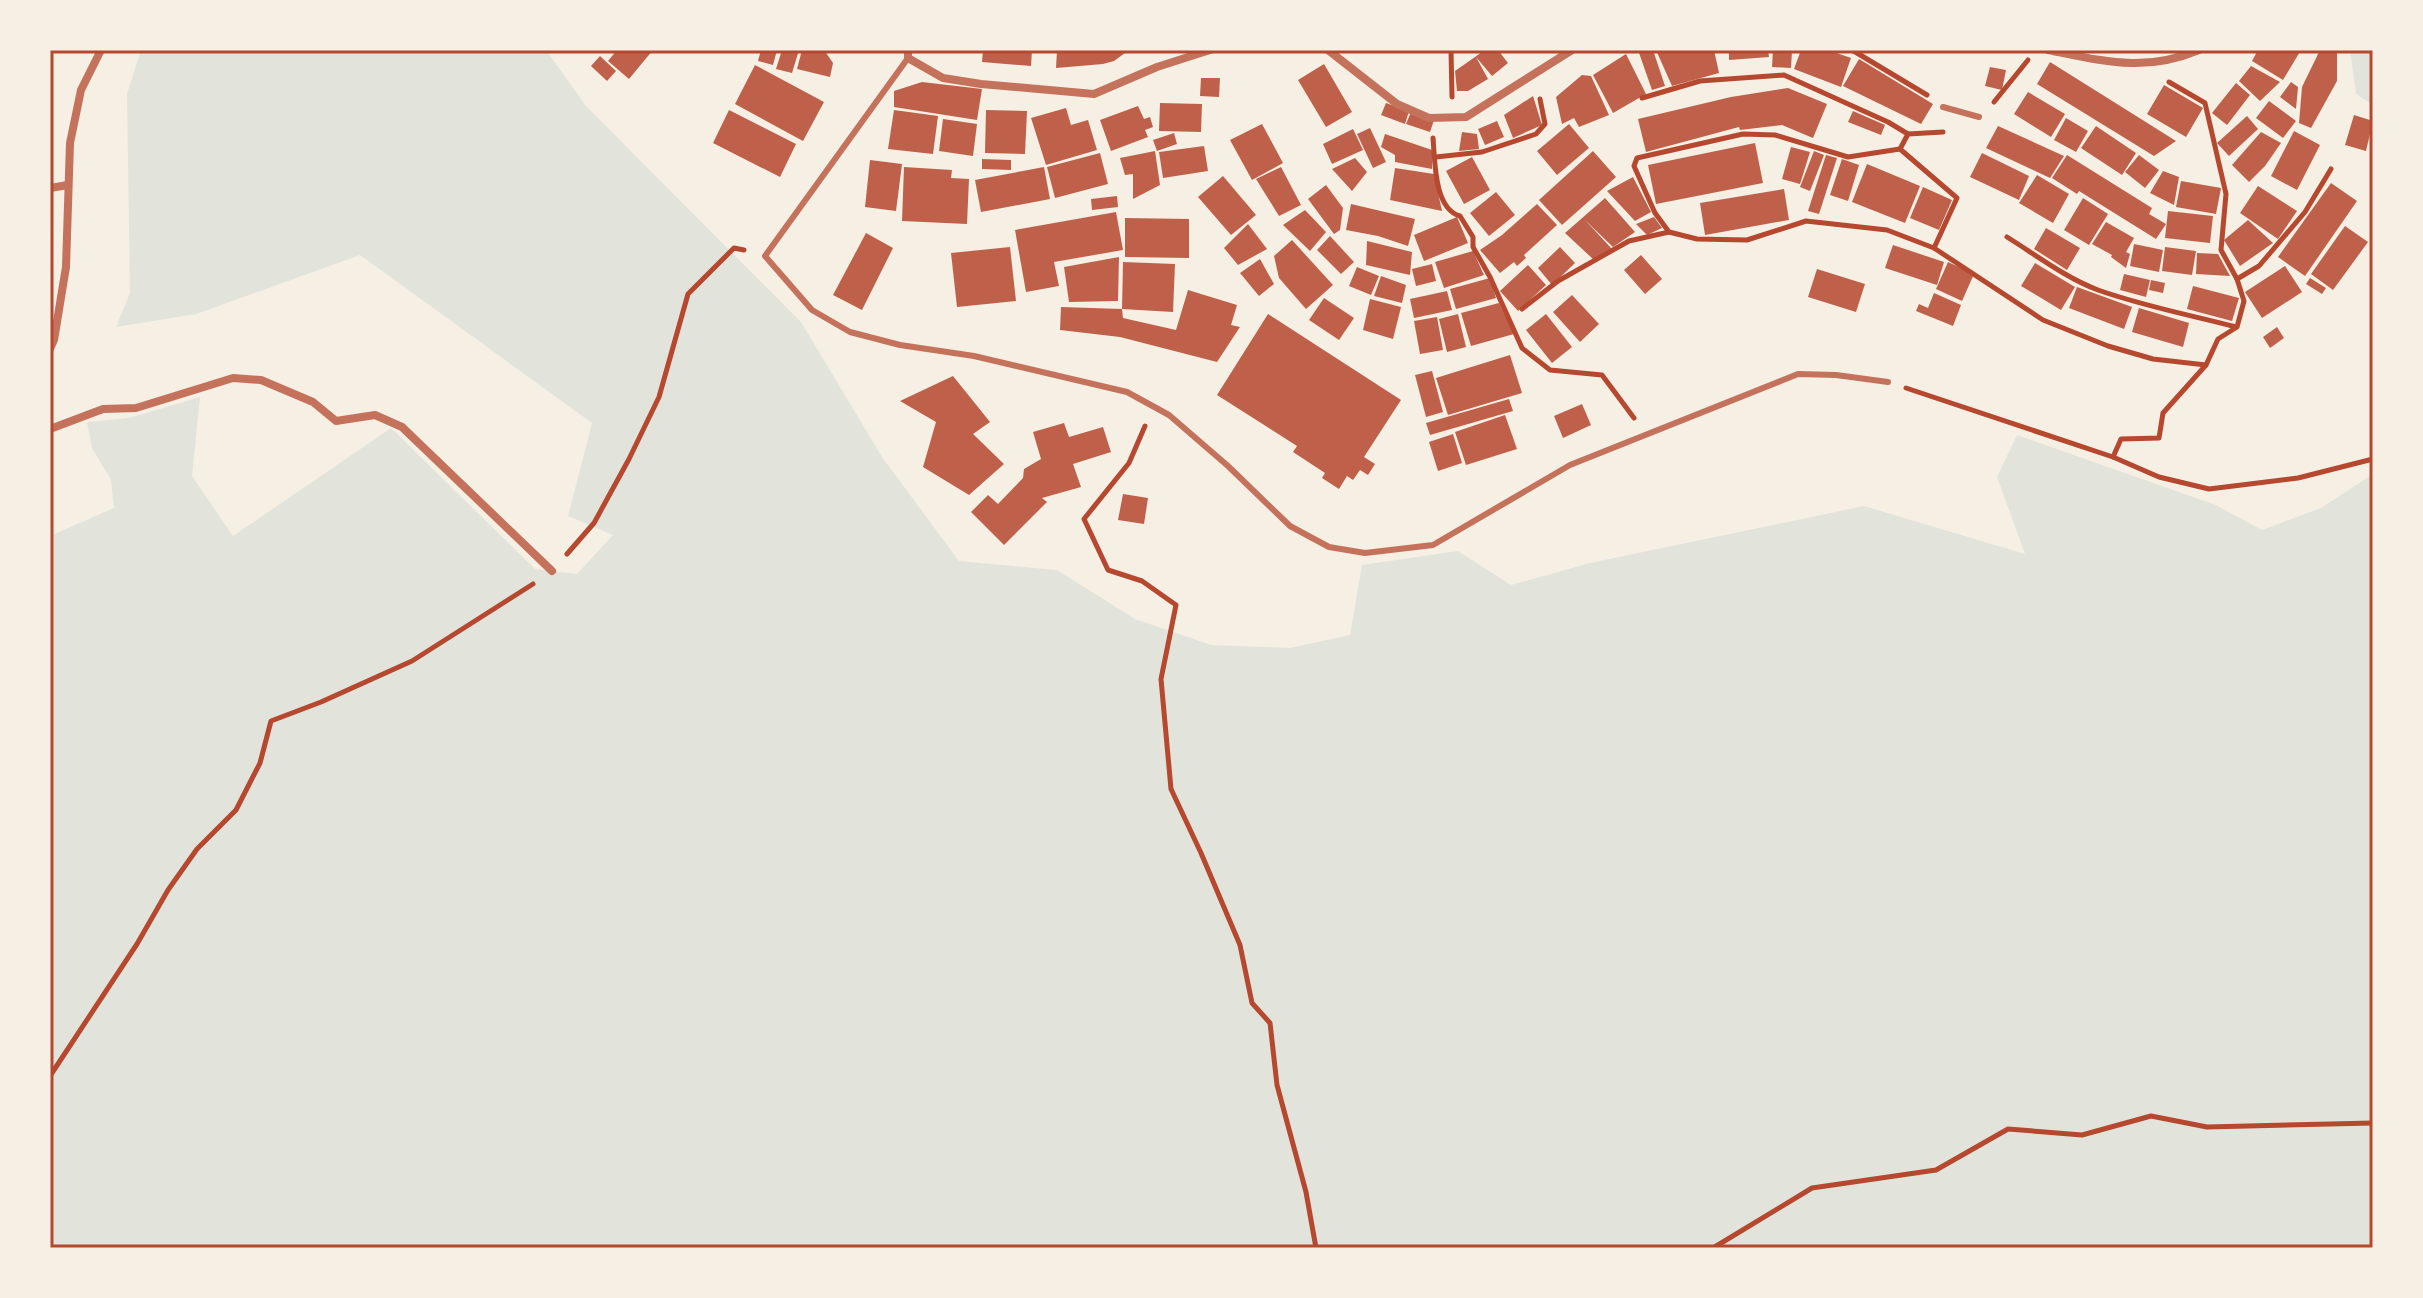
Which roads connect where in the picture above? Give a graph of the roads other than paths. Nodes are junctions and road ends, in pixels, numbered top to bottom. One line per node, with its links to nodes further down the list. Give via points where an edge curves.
1 (101, 50): 10 (street, via 81,90)
2 (1210, 50): 7 (street, via 1094,94 943,78)
3 (1328, 50): 4 (street, via 1397,104 1429,118 1466,117)
4 (1572, 50)
5 (2048, 50): 6 (street, via 2145,65)
6 (2199, 50)
7 (908, 54): 13 (lane, via 765,256 812,310 850,332 1127,392 1169,415 1290,526 1329,547 1365,553 1433,545 1570,465 1798,374)
8 (1943, 107): 9 (lane)
9 (1979, 117)
10 (68, 185): 11 (street); 12 (street, via 66,267)
11 (50, 188)
12 (50, 349)
13 (1888, 382)
14 (50, 429): 15 (street, via 103,409 136,408 233,378 261,380 313,402 336,421 375,415 402,427)
15 (552, 571)

